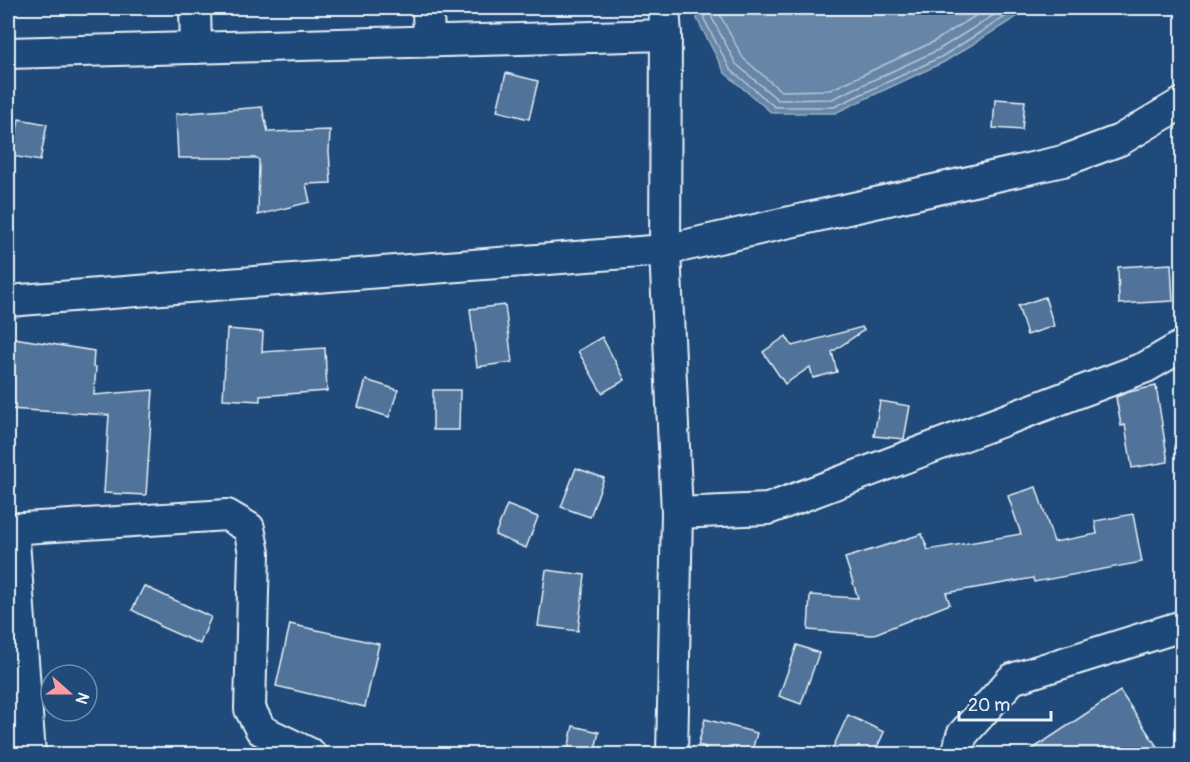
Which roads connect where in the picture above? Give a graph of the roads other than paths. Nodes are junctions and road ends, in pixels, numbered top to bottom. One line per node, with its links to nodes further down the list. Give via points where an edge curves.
1 (195, 8): 5 (street)
2 (428, 8): 4 (street)
3 (665, 21): 4 (street); 8 (street)
4 (429, 41): 5 (street)
5 (196, 48): 6 (street)
6 (8, 53)
7 (1182, 104): 8 (street, via 1120,140 1063,161)
8 (665, 250): 9 (street); 11 (street)
9 (8, 301)
10 (1182, 346): 11 (street, via 1146,367 768,509)
11 (677, 513): 16 (street)
12 (10, 528): 14 (street); 15 (street, via 227,515 249,528 254,553 250,709 261,730)
13 (1182, 626): 17 (street, via 1012,679 962,735)
14 (30, 754)
15 (311, 754)
16 (672, 754)
17 (957, 754)

